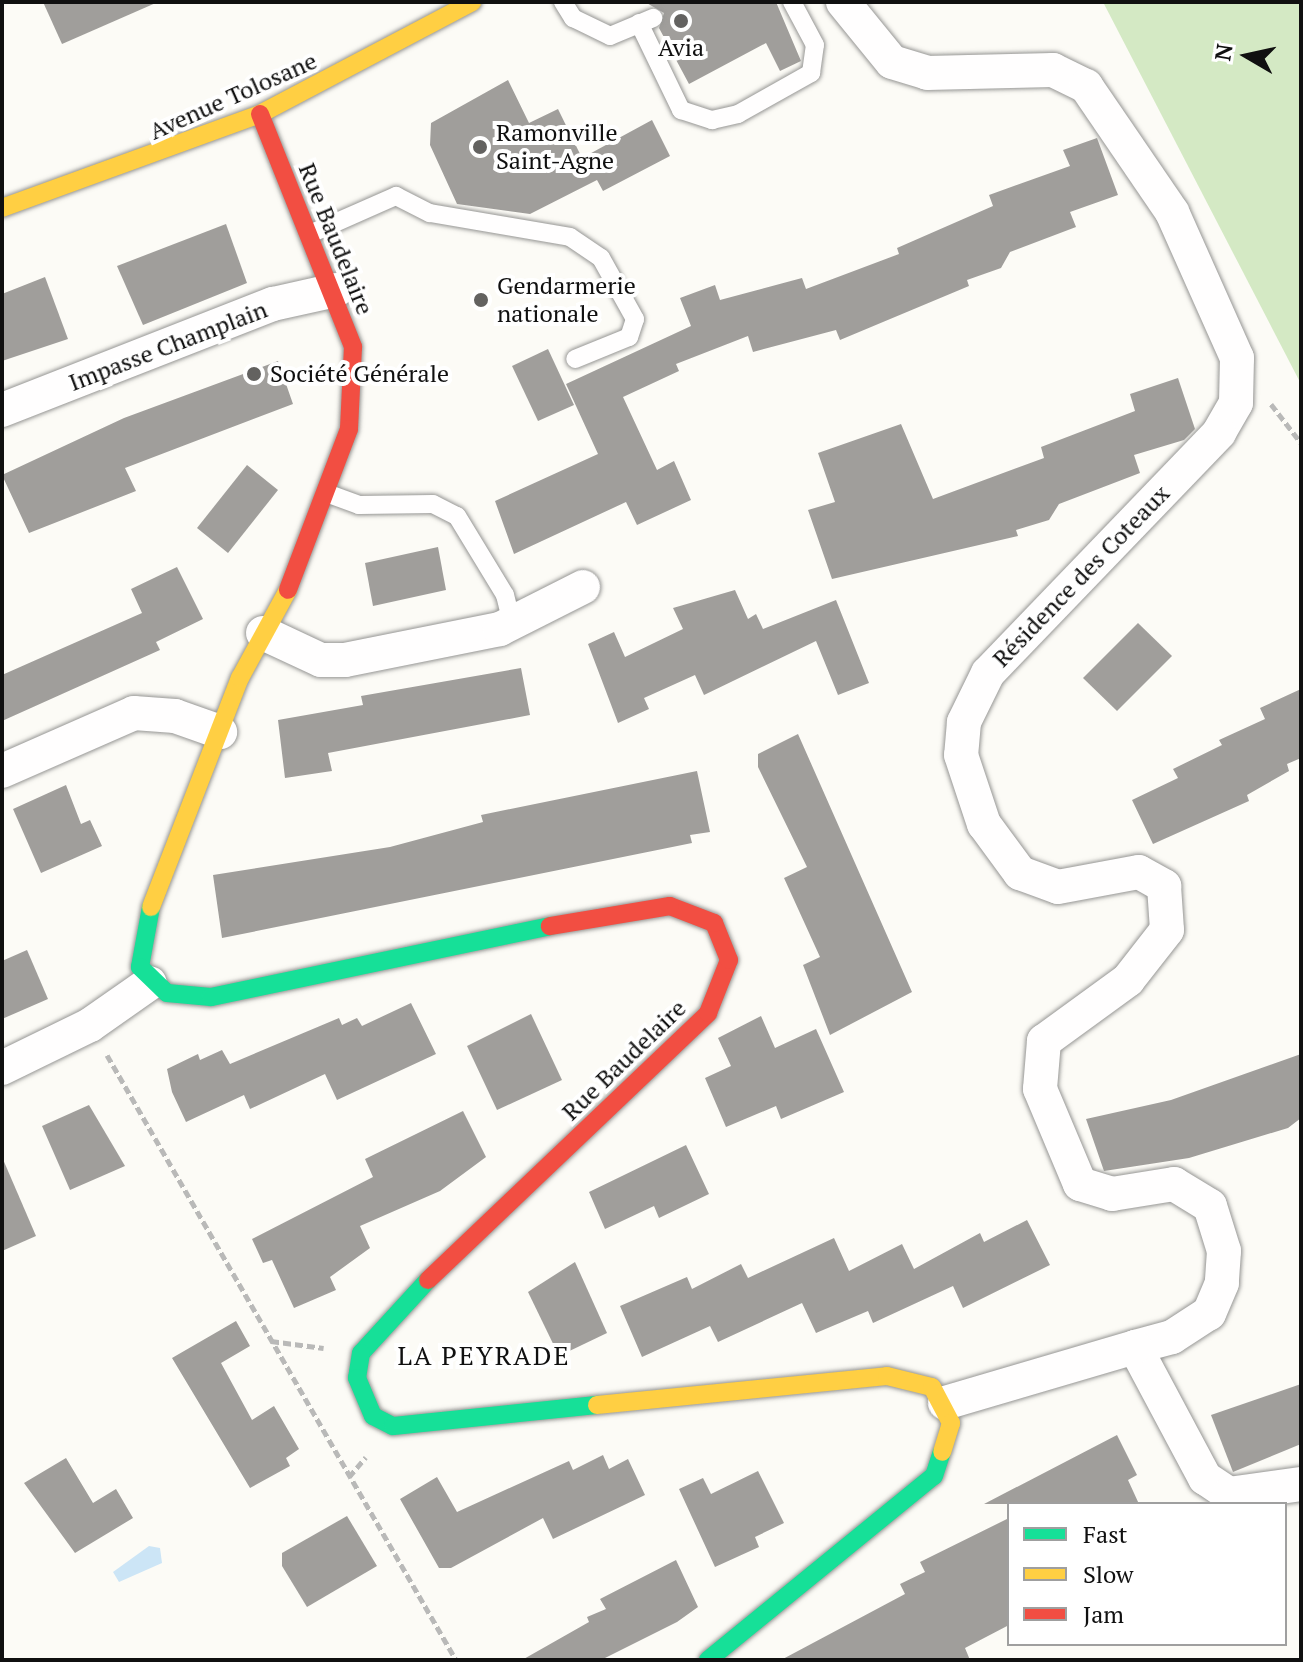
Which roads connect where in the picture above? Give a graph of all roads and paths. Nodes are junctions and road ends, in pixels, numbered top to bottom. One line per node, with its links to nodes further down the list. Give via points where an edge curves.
1 (472, 2): 5 (street, Avenue Tolosane)
2 (563, 2): 3 (lane, via 591,32 610,36 646,20 681,110 712,120 738,114 811,73 815,45)
3 (792, 2)
4 (843, 2): 21 (street, Résidence des Coteaux, via 892,62 927,73 1053,70 1086,86 1172,212 1237,358 1236,403 1219,433 988,673 964,722 961,755 984,824 1020,873 1058,887 1139,872 1164,886 1167,930 1128,980 1044,1041 1040,1089 1080,1184 1112,1194 1174,1184 1210,1206 1224,1251 1222,1283 1209,1313 1172,1337)
5 (260, 114): 6 (street, Avenue Tolosane); 7 (street, Rue Baudelaire)
6 (2, 208)
7 (310, 234): 8 (street, Rue Baudelaire); 9 (lane, via 396,196 430,213 570,237 601,258 635,319 629,337)
8 (336, 290): 10 (street, Impasse Champlain, via 273,304); 11 (street, Rue Baudelaire, via 353,347 353,386)
9 (575, 359)
10 (2, 410)
11 (329, 494): 13 (lane, via 359,505 433,504 457,516 505,595); 14 (street, Rue Baudelaire)
12 (583, 587): 13 (street)
13 (512, 623): 14 (street, via 345,660 321,660)
14 (263, 633): 15 (street, Rue Baudelaire)
15 (220, 732): 16 (street, via 175,716 134,713); 17 (street, Rue Baudelaire, via 138,944)
16 (2, 771)
17 (150, 983): 18 (street); 22 (street, Rue Baudelaire, via 178,996 211,997 642,907 696,913 724,938 724,986 708,1013 378,1327)
18 (90, 1025): 19 (street); 20 (path)
19 (2, 1068)
20 (271, 1341): 22 (path); 25 (path)
21 (1135, 1347): 23 (street, Résidence des Coteaux); 24 (street, via 1205,1478 1229,1494)
22 (361, 1353): 23 (street, via 360,1399 393,1426 887,1376 922,1383)
23 (945, 1403): 26 (street, via 948,1448 934,1476)
24 (1301, 1484)
25 (456, 1660)
26 (708, 1660)

